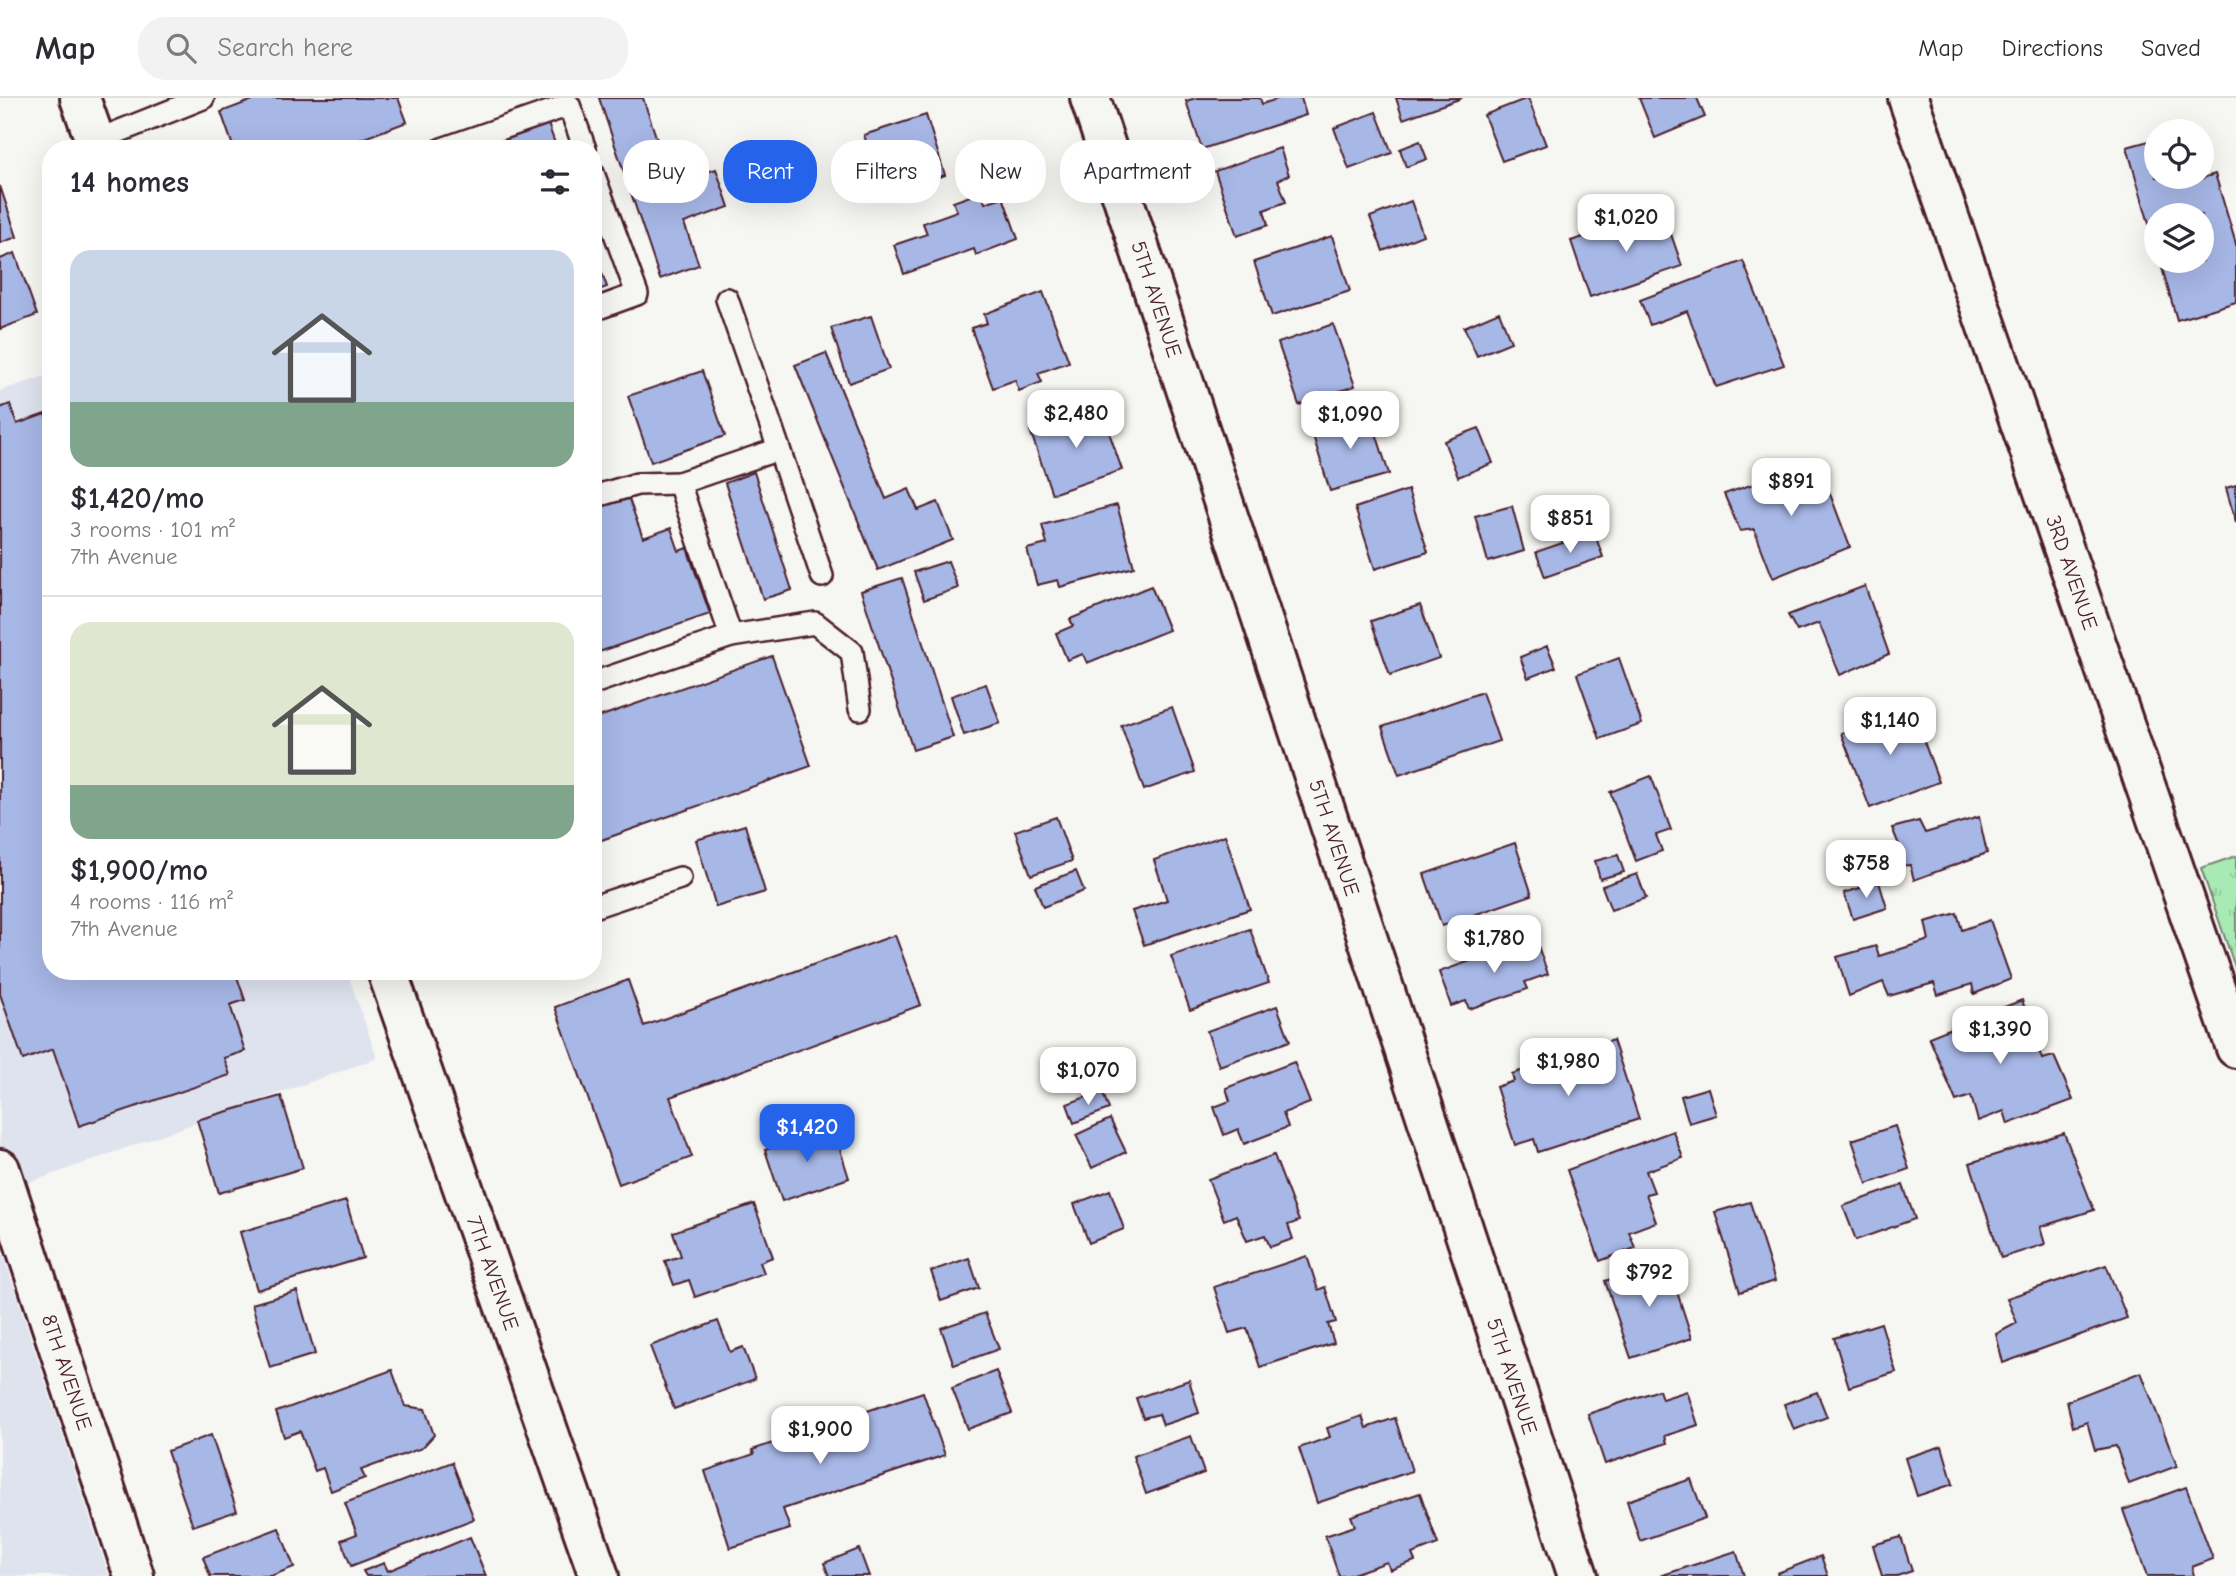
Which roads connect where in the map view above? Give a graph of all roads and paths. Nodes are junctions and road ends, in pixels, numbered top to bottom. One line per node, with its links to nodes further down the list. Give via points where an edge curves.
1 (80, 98): 5 (street)
2 (203, 98): 6 (lane)
3 (1090, 98): 26 (street, 5TH AVENUE)
4 (1908, 98): 22 (street, 3RD AVENUE)
5 (95, 140)
6 (108, 140)
7 (468, 140): 8 (lane, via 569,105)
8 (582, 140)
9 (602, 198): 11 (lane, via 637,293)
10 (727, 299): 12 (lane)
11 (602, 307)
12 (779, 449): 13 (lane); 15 (lane)
13 (680, 483): 14 (lane, via 637,484); 16 (lane)
14 (602, 494)
15 (822, 576)
16 (731, 636): 17 (lane); 18 (lane, via 815,623 852,652)
17 (602, 680)
18 (860, 709)
19 (680, 878): 20 (lane)
20 (602, 904)
21 (394, 980): 25 (street, 7TH AVENUE)
22 (2236, 1048)
23 (0, 1169): 24 (street, 8TH AVENUE)
24 (134, 1576)
25 (599, 1576)
26 (1578, 1576)

